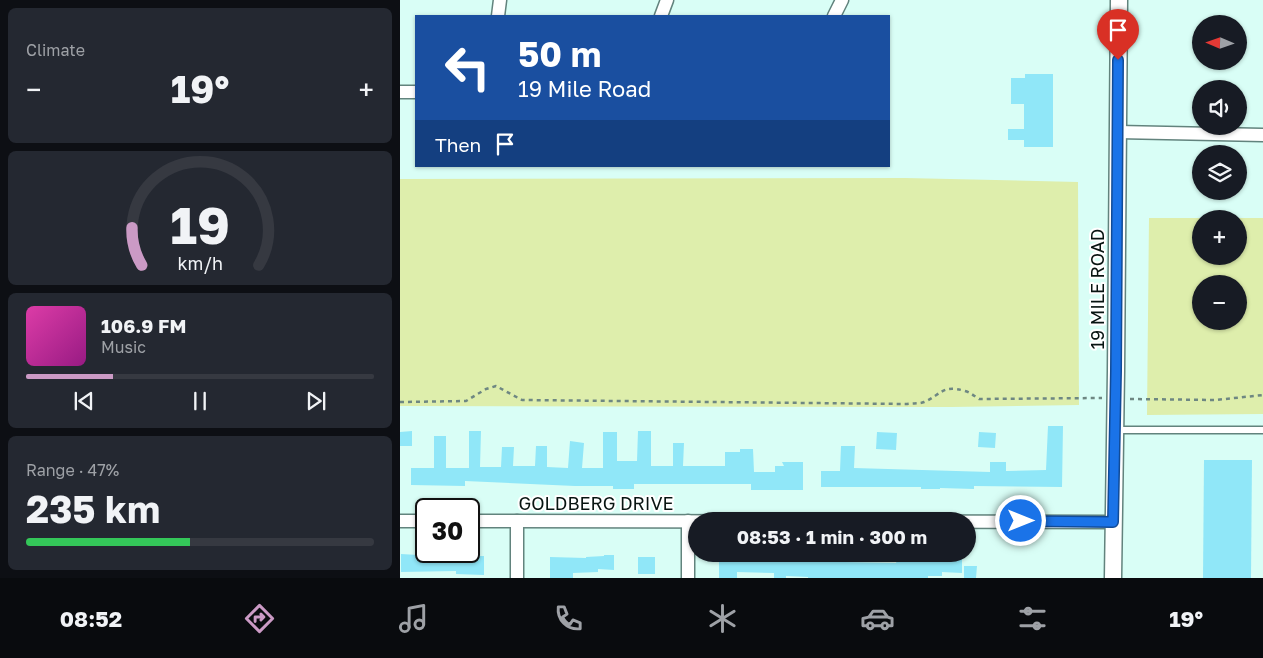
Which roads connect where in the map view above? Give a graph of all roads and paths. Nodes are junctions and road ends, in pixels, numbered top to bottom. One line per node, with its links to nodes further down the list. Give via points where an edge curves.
1 (500, 0): 5 (street)
2 (668, 0): 6 (street)
3 (842, 0): 7 (street)
4 (1119, 0): 10 (street, 19 MILE ROAD)
5 (498, 15)
6 (661, 15)
7 (834, 15)
8 (400, 92): 9 (street)
9 (415, 92)
10 (1118, 132): 11 (street); 16 (street, 19 MILE ROAD)
11 (1263, 135)
12 (1263, 395): 14 (path, via 1216,400)
13 (1102, 398): 15 (path, via 979,399 967,391 953,388 942,390 922,403 907,404 522,400 496,386 486,388 466,402)
14 (1125, 399)
15 (400, 402)
16 (1115, 430): 17 (lane); 24 (street, 19 MILE ROAD)
17 (1263, 430)
18 (400, 521): 19 (street)
19 (415, 521)
20 (480, 521): 21 (street, GOLDBERG DRIVE)
21 (517, 521): 22 (street, GOLDBERG DRIVE); 26 (street)
22 (688, 521)
23 (976, 522): 24 (street, GOLDBERG DRIVE)
24 (1113, 522): 28 (street, 19 MILE ROAD)
25 (688, 562): 27 (street)
26 (517, 578)
27 (688, 578)
28 (1112, 578)

